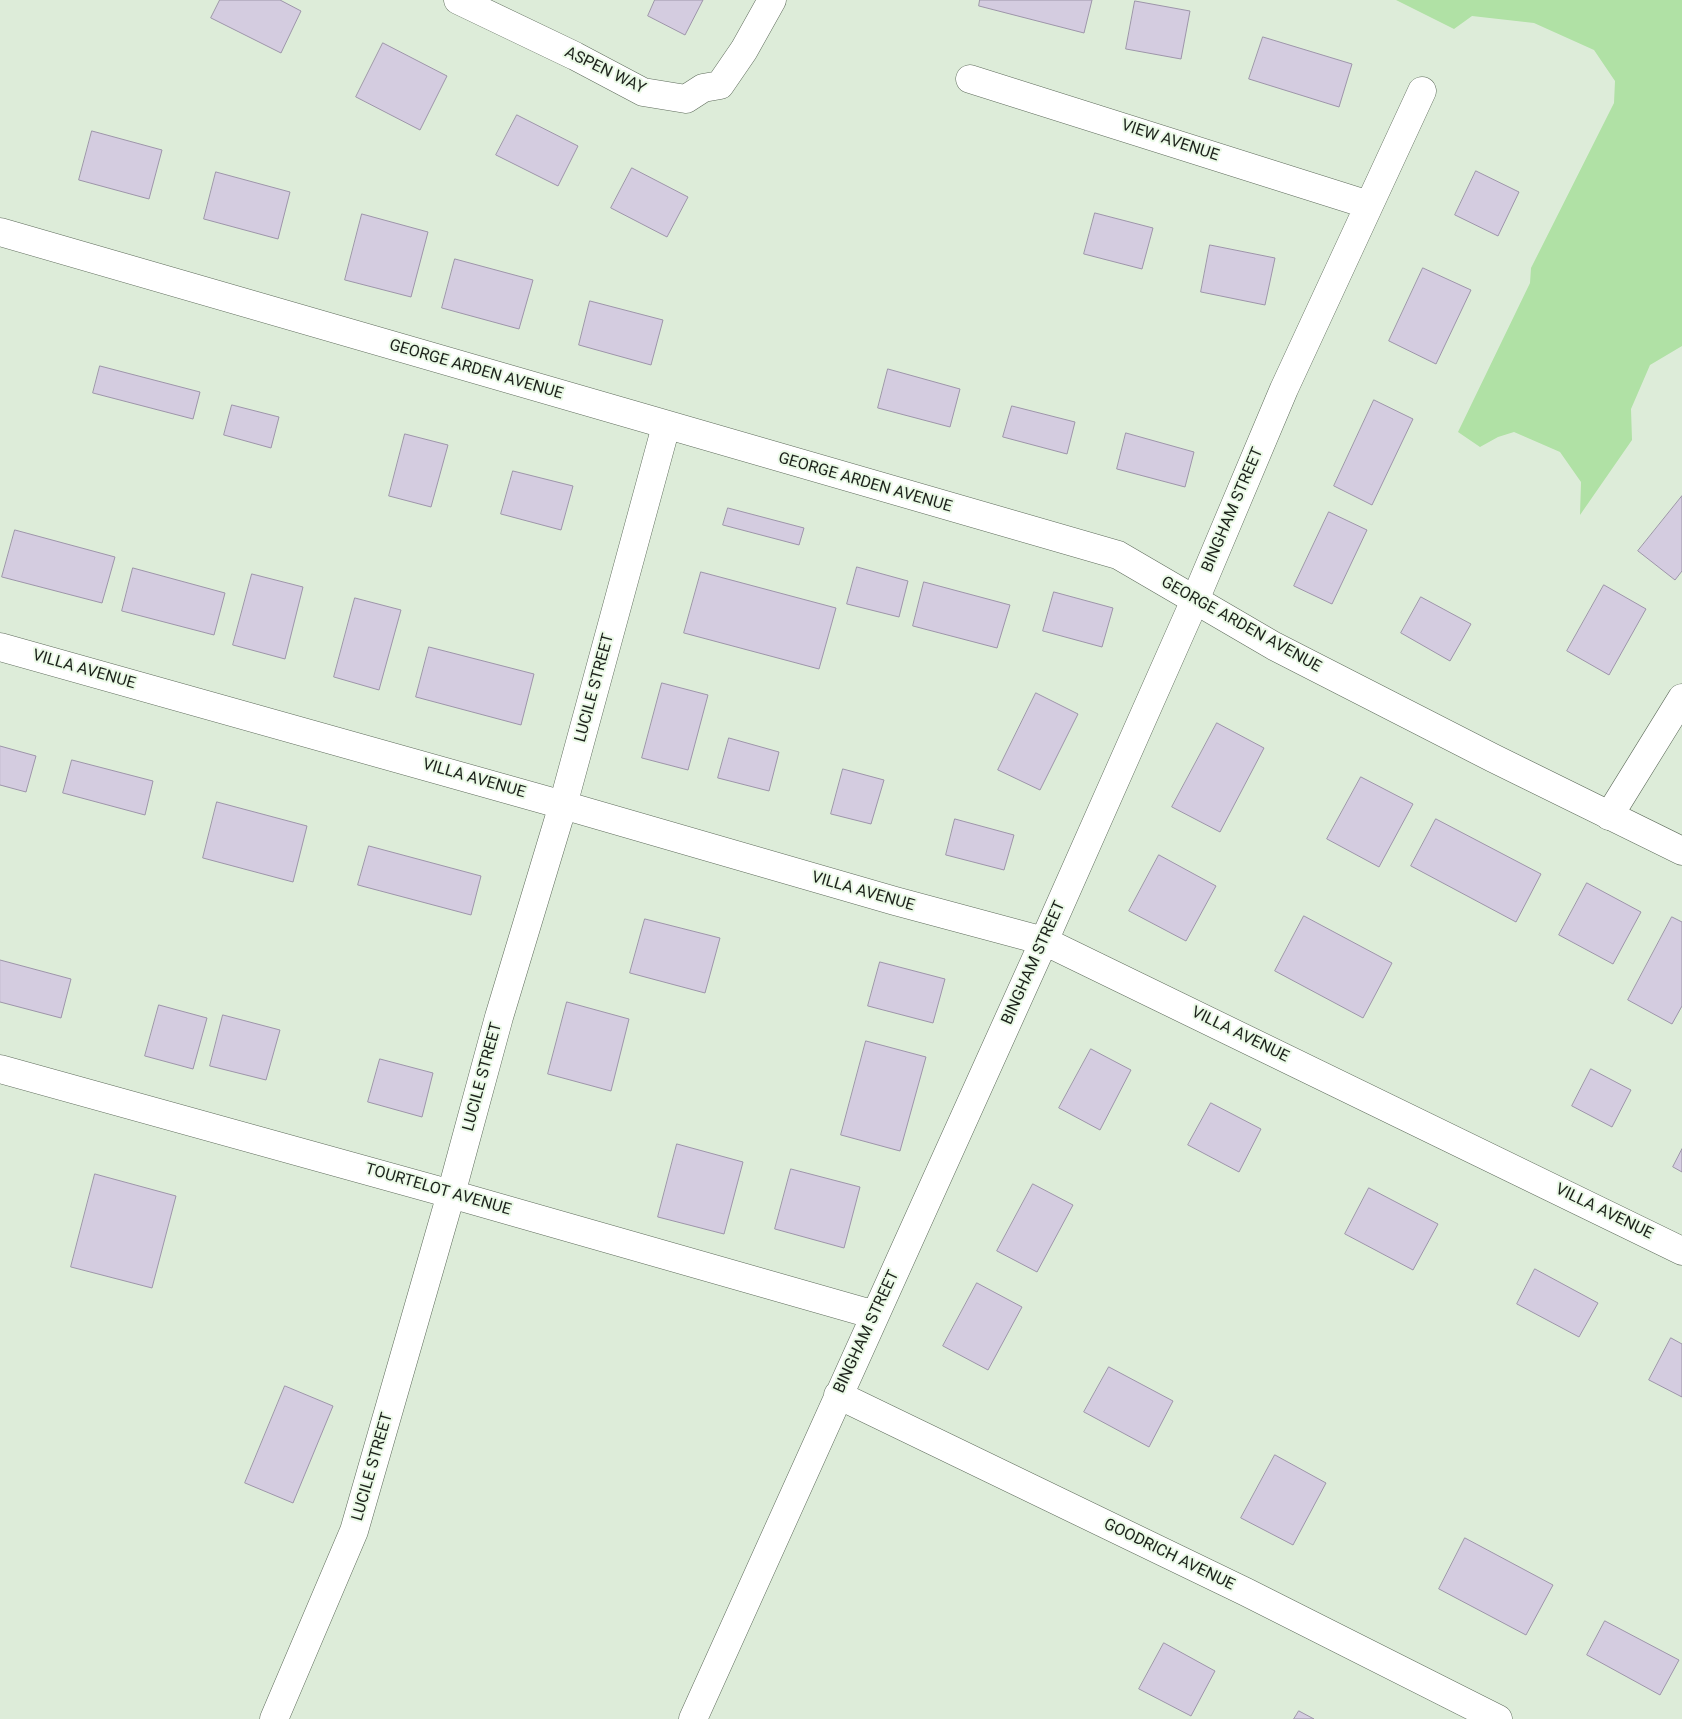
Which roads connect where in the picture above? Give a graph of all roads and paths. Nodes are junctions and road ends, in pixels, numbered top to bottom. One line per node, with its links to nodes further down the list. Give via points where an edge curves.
1 (458, 0): 2 (street, ASPEN WAY, via 643,92 686,99 703,88 720,85)
2 (772, 0)
3 (970, 79): 5 (street, VIEW AVENUE)
4 (1422, 91): 5 (street, BINGHAM STREET)
5 (1370, 205): 8 (street, BINGHAM STREET, via 1284,390)
6 (0, 232): 7 (street, GEORGE ARDEN AVENUE)
7 (666, 426): 8 (street, GEORGE ARDEN AVENUE, via 1118,555); 11 (street, LUCILE STREET)
8 (1195, 600): 12 (street, GEORGE ARDEN AVENUE, via 1274,646); 14 (street, BINGHAM STREET)
9 (0, 647): 11 (street, VILLA AVENUE)
10 (1682, 698): 12 (street)
11 (564, 805): 14 (street, VILLA AVENUE); 16 (street, LUCILE STREET, via 499,1017)
12 (1609, 816): 13 (street, GEORGE ARDEN AVENUE)
13 (1682, 851)
14 (1044, 941): 17 (street, VILLA AVENUE); 18 (street, BINGHAM STREET)
15 (0, 1069): 16 (street, TOURTELOT AVENUE)
16 (451, 1194): 18 (street, TOURTELOT AVENUE); 20 (street, LUCILE STREET, via 354,1531)
17 (1682, 1251)
18 (875, 1315): 19 (street, BINGHAM STREET)
19 (838, 1395): 21 (street, BINGHAM STREET); 22 (street, GOODRICH AVENUE, via 1246,1592)
20 (274, 1719)
21 (693, 1719)
22 (1498, 1719)

